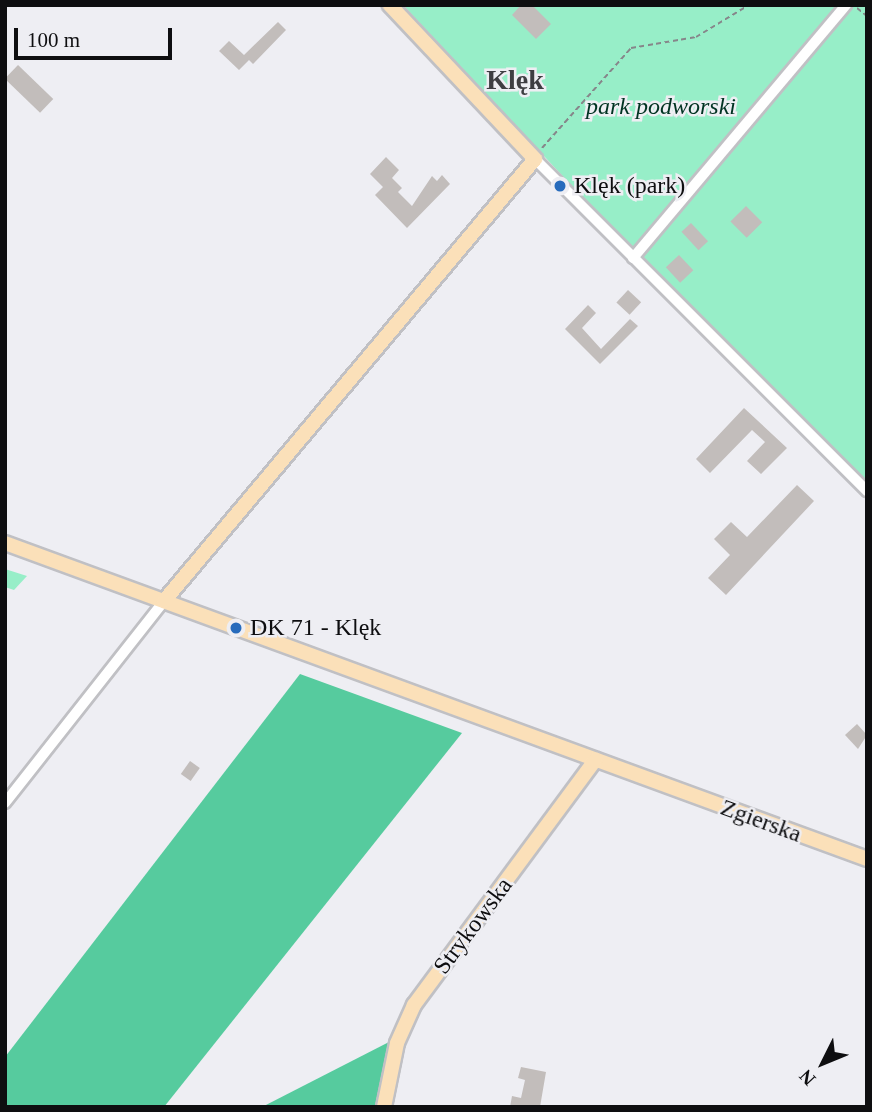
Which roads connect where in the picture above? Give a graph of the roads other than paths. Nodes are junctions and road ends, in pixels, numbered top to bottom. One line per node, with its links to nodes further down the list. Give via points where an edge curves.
1 (390, 5): 3 (street)
2 (846, 5): 4 (street)
3 (535, 159): 4 (street); 7 (street)
4 (633, 258): 5 (street)
5 (867, 491)
6 (5, 544): 7 (street, Zgierska)
7 (164, 601): 8 (street, Zgierska); 9 (street)
8 (595, 760): 10 (street, Zgierska); 11 (street, Strykowska, via 414,1005 397,1044)
9 (5, 803)
10 (867, 859)
11 (384, 1107)

